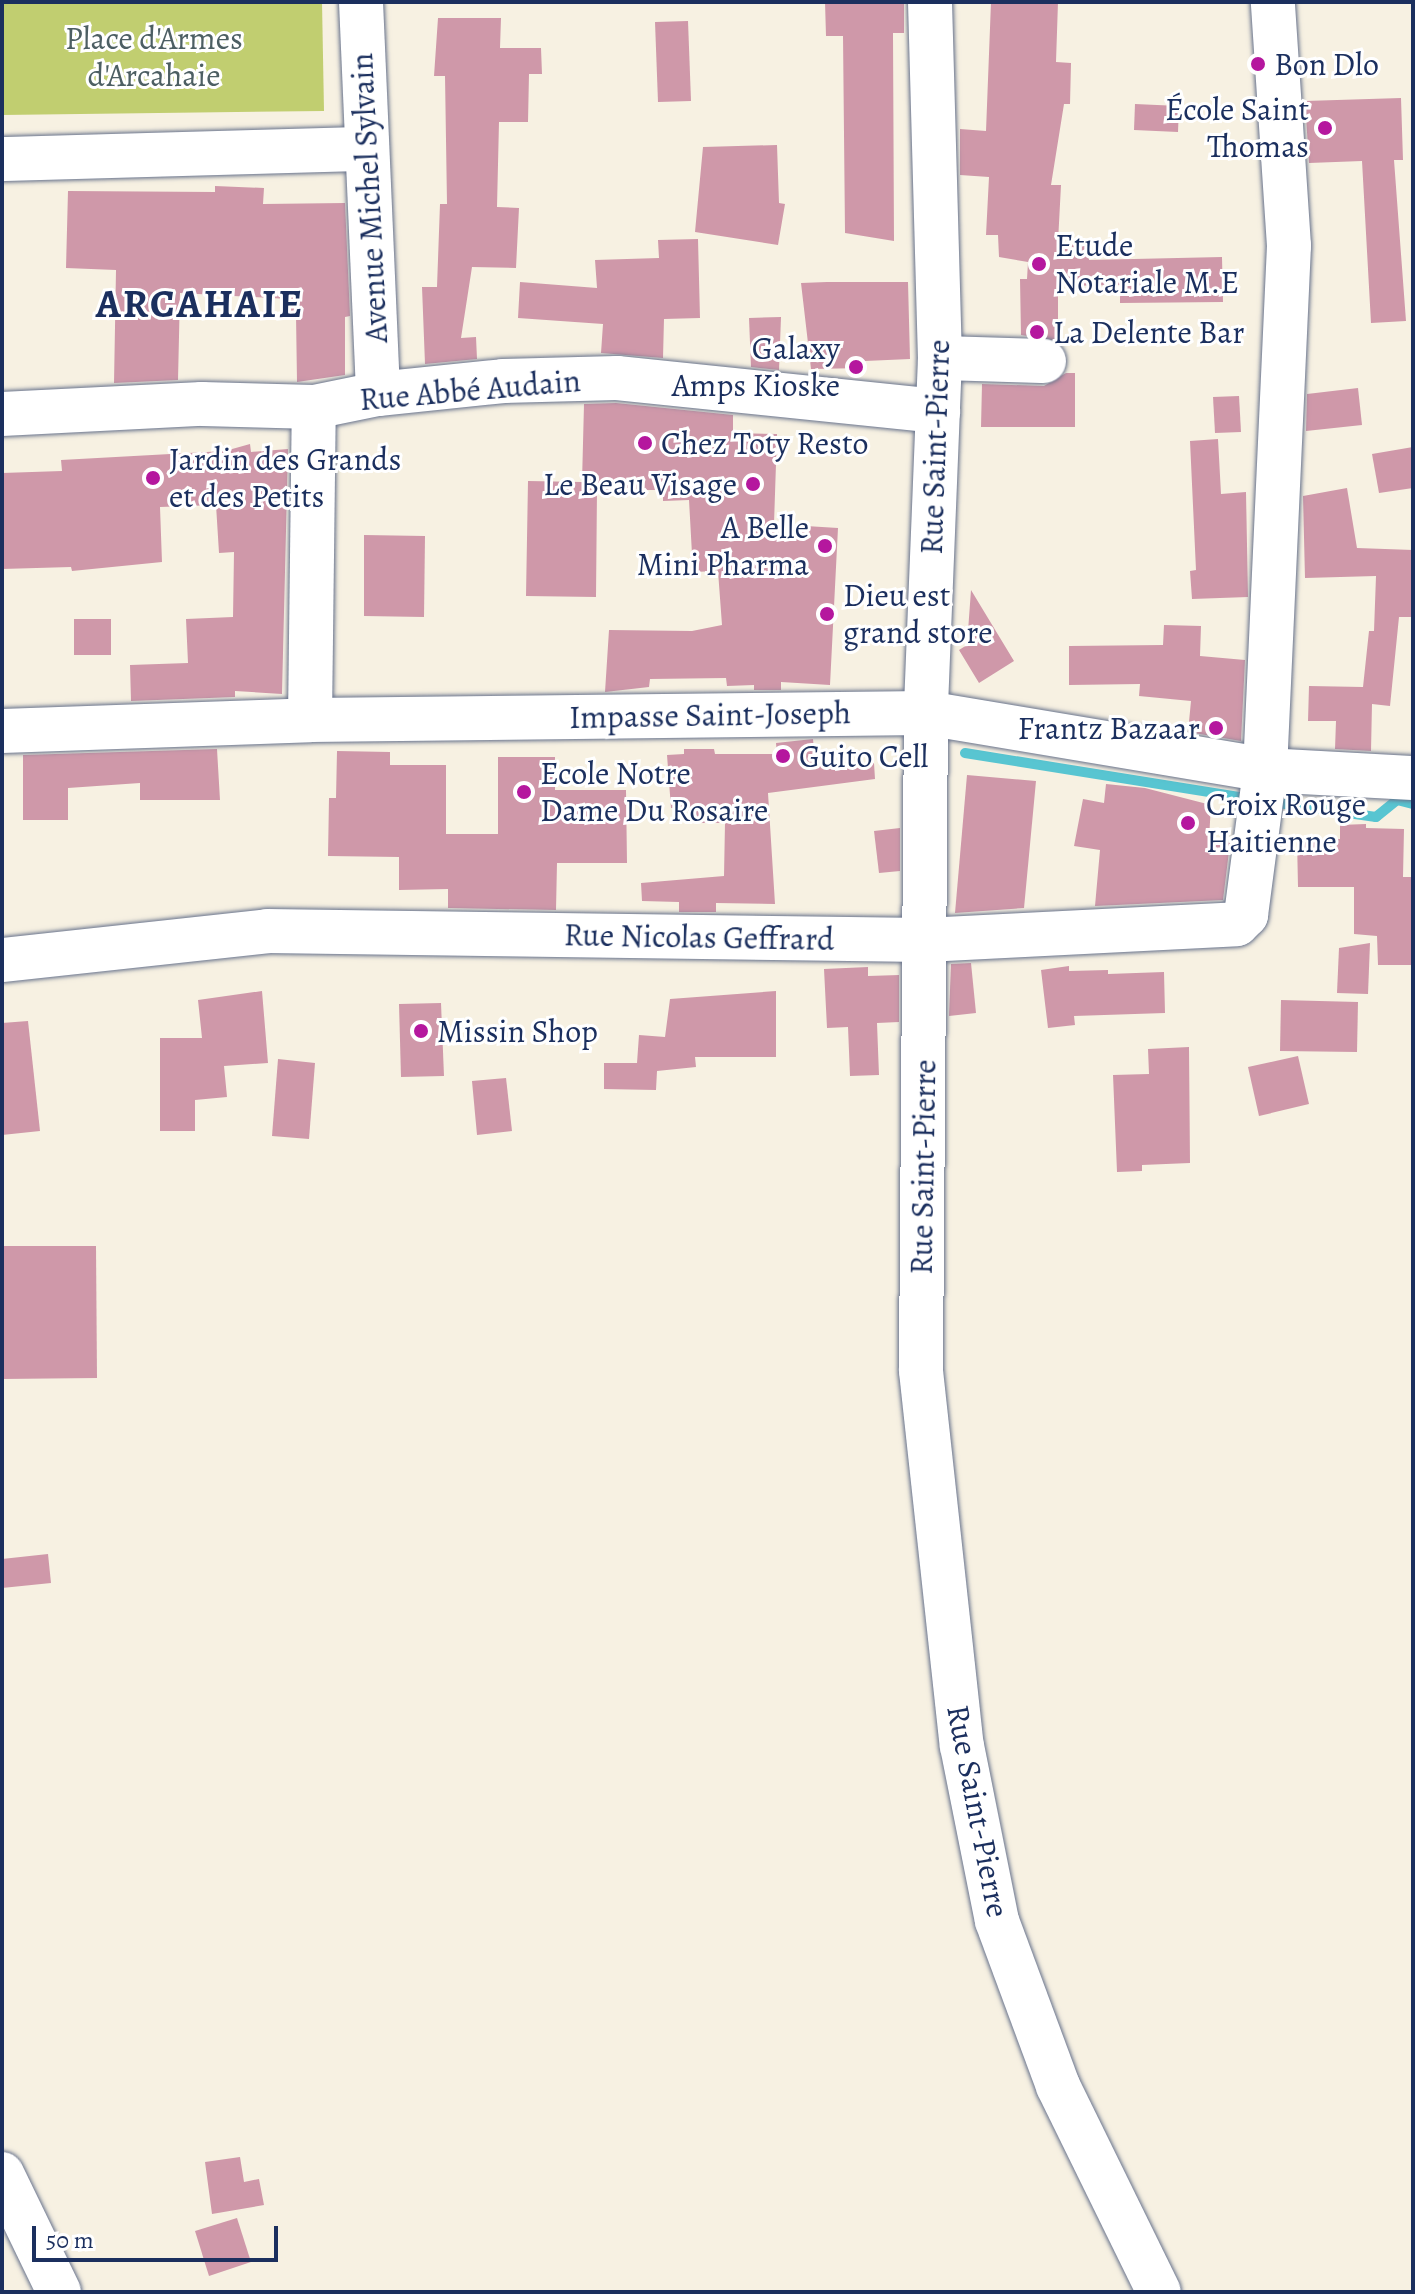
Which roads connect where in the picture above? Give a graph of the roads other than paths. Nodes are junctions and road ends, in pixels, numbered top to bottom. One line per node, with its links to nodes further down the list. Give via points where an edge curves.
1 (361, 2): 4 (street, Avenue Michel Sylvain)
2 (930, 2): 6 (street, Rue Saint-Pierre)
3 (1273, 2): 15 (street, Rue Nicolas Geffrard, via 1289,246)
4 (364, 149): 5 (street); 8 (street, Avenue Michel Sylvain)
5 (2, 159)
6 (940, 358): 7 (street); 10 (street, Rue Saint-Pierre)
7 (1044, 361)
8 (378, 394): 9 (street, Rue Abbé Audain); 10 (street, Rue Abbé Audain, via 503,381 617,378)
9 (314, 407): 11 (street, Rue Abbé Audain, via 202,404); 13 (street)
10 (938, 411): 12 (street, Rue Saint-Pierre)
11 (2, 414)
12 (926, 713): 13 (street, Impasse Saint-Joseph); 15 (street, Impasse Saint-Joseph); 17 (street, Rue Saint-Pierre)
13 (310, 720): 14 (street, Impasse Saint-Joseph)
14 (2, 731)
15 (1265, 770): 16 (street, Impasse Saint-Joseph); 17 (street, Rue Nicolas Geffrard, via 1246,915 1237,924)
16 (1413, 778)
17 (925, 940): 18 (street, Rue Nicolas Geffrard, via 267,931); 21 (street, Rue Saint-Pierre, via 921,1371 962,1746 997,1921 1058,2086)
18 (2, 960)
19 (2, 2174): 20 (street)
20 (59, 2292)
21 (1159, 2292)

